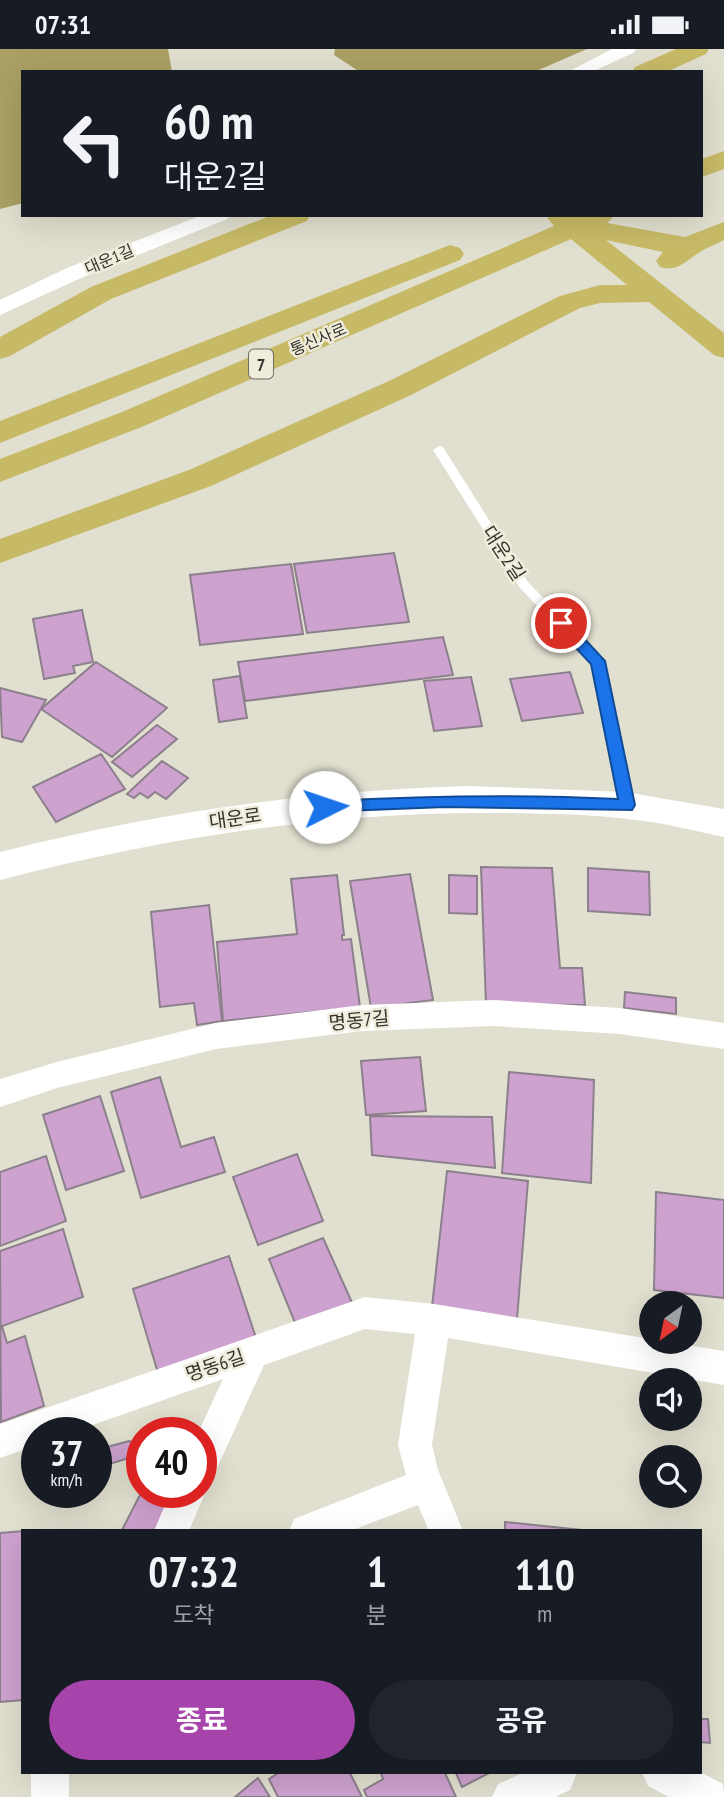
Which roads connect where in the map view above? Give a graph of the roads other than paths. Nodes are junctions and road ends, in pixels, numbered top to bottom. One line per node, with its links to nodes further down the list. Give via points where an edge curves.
1 (627, 49): 3 (street)
2 (697, 49): 4 (highway)
3 (581, 70)
4 (649, 70)
5 (724, 159): 6 (highway)
6 (703, 169)
7 (215, 217): 17 (street, 대운1길)
8 (292, 217): 19 (highway, via 101,293)
9 (537, 217): 13 (highway, 7)
10 (595, 217): 13 (highway, 7)
11 (568, 223): 14 (highway, via 664,246); 15 (highway, via 565,237); 16 (highway)
12 (724, 230): 14 (highway)
13 (507, 244): 20 (highway, 통신사로 / 7); 22 (highway, 통신사로 / 7, via 134,419)
14 (689, 246): 16 (highway, via 669,262)
15 (578, 281): 16 (highway, via 600,294); 23 (highway, via 400,388 200,478)
16 (656, 295): 18 (highway)
17 (0, 308)
18 (724, 348)
19 (0, 349)
20 (0, 433)
21 (439, 450): 24 (lane, 대운2길, via 524,585 598,661)
22 (0, 471)
23 (0, 551)
24 (627, 805): 25 (street, 대운로); 26 (street, 대운로, via 435,801 301,809 165,828)
25 (724, 823)
26 (0, 866)
27 (724, 1036): 28 (street, 명동7길, via 620,1021 494,1013 362,1019 216,1036)
28 (0, 1093)
29 (434, 1320): 30 (street, 명동6길, via 365,1313); 31 (street, 명동6길); 34 (street, via 415,1445)
30 (254, 1352): 32 (street); 33 (street, 명동6길)
31 (724, 1368)
32 (217, 1431)
33 (0, 1441)
34 (427, 1484): 37 (street); 38 (street)
35 (181, 1508): 36 (street)
36 (172, 1529)
37 (311, 1529)
38 (445, 1529)
39 (50, 1774): 42 (street)
40 (558, 1774): 43 (street)
41 (663, 1774): 44 (street)
42 (50, 1797)
43 (511, 1797)
44 (710, 1797)

